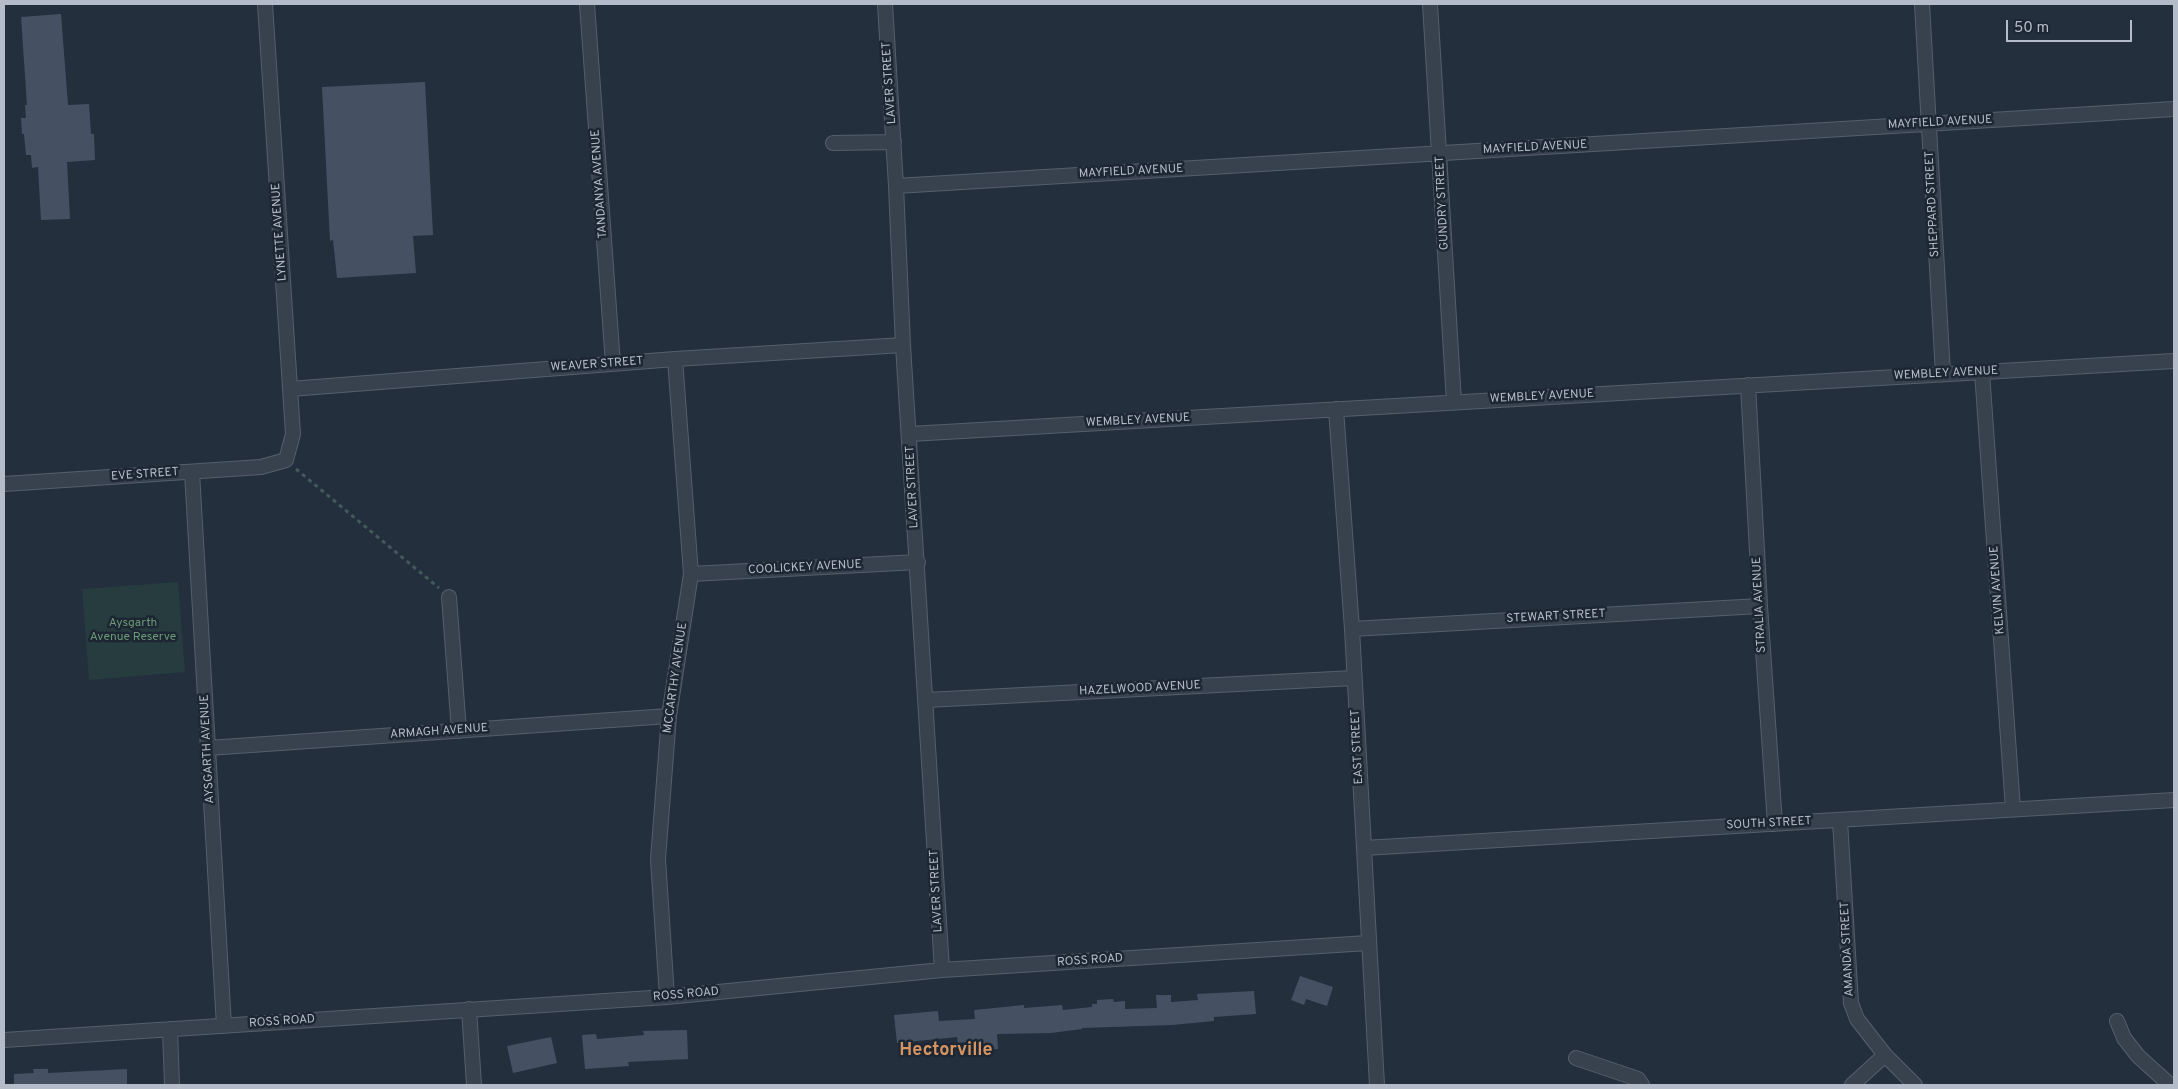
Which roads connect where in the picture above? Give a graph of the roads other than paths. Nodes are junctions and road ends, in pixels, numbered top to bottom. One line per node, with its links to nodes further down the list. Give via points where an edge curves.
1 (265, 4): 19 (street, LYNETTE AVENUE)
2 (587, 4): 15 (street, TANDANYA AVENUE)
3 (885, 4): 8 (street, LAVER STREET)
4 (1430, 4): 10 (street, GUNDRY STREET)
5 (1922, 4): 7 (street, SHEPPARD STREET)
6 (2174, 109): 7 (street, MAYFIELD AVENUE)
7 (1928, 124): 10 (street, MAYFIELD AVENUE); 17 (street, SHEPPARD STREET)
8 (894, 142): 9 (street); 11 (street, LAVER STREET)
9 (833, 143)
10 (1440, 153): 11 (street, MAYFIELD AVENUE); 20 (street, GUNDRY STREET)
11 (896, 186): 12 (street, LAVER STREET)
12 (903, 346): 13 (street, WEAVER STREET); 22 (street, LAVER STREET)
13 (675, 359): 15 (street, WEAVER STREET); 27 (street, MCCARTHY AVENUE)
14 (2174, 361): 16 (street, WEMBLEY AVENUE)
15 (613, 364): 19 (street, WEAVER STREET)
16 (1982, 372): 17 (street, WEMBLEY AVENUE); 37 (street, KELVIN AVENUE)
17 (1943, 374): 18 (street, WEMBLEY AVENUE)
18 (1748, 385): 20 (street, WEMBLEY AVENUE); 29 (street, STRALIA AVENUE)
19 (290, 389): 23 (street, LYNETTE AVENUE, via 293,434)
20 (1454, 402): 21 (street, WEMBLEY AVENUE)
21 (1336, 409): 22 (street, WEMBLEY AVENUE); 30 (street, EAST STREET)
22 (910, 434): 26 (street, LAVER STREET)
23 (286, 460): 24 (street, EVE STREET, via 261,467)
24 (192, 472): 25 (street, EVE STREET); 35 (street, AYSGARTH AVENUE)
25 (4, 484)
26 (918, 562): 27 (street, COOLICKEY AVENUE); 32 (street, LAVER STREET)
27 (692, 574): 33 (street, MCCARTHY AVENUE)
28 (449, 596): 34 (street)
29 (1760, 606): 30 (street, STEWART STREET); 39 (street, STRALIA AVENUE)
30 (1352, 629): 31 (street, EAST STREET)
31 (1354, 678): 32 (street, HAZELWOOD AVENUE); 40 (street, EAST STREET)
32 (926, 700): 42 (street, LAVER STREET)
33 (669, 716): 34 (street, ARMAGH AVENUE); 43 (street, MCCARTHY AVENUE, via 658,859)
34 (459, 730): 35 (street, ARMAGH AVENUE)
35 (208, 748): 46 (street, AYSGARTH AVENUE)
36 (2174, 800): 37 (street, SOUTH STREET)
37 (2013, 809): 38 (street, SOUTH STREET)
38 (1840, 821): 39 (street, SOUTH STREET); 49 (street, AMANDA STREET, via 1851,1003 1857,1019)
39 (1775, 824): 40 (street, SOUTH STREET)
40 (1364, 848): 41 (street, EAST STREET)
41 (1368, 943): 42 (street, ROSS ROAD); 53 (street, EAST STREET)
42 (942, 970): 43 (street, ROSS ROAD)
43 (667, 997): 44 (street, ROSS ROAD)
44 (469, 1009): 46 (street, ROSS ROAD); 52 (street)
45 (2117, 1021): 57 (street, via 2124,1038 2138,1056)
46 (224, 1026): 47 (street, ROSS ROAD)
47 (170, 1029): 48 (street, ROSS ROAD); 51 (street)
48 (4, 1040)
49 (1885, 1055): 55 (street); 56 (street, AMANDA STREET)
50 (1576, 1058): 54 (street, via 1638,1079)
51 (172, 1085)
52 (474, 1085)
53 (1377, 1085)
54 (1642, 1085)
55 (1852, 1085)
56 (1915, 1085)
57 (2170, 1085)

